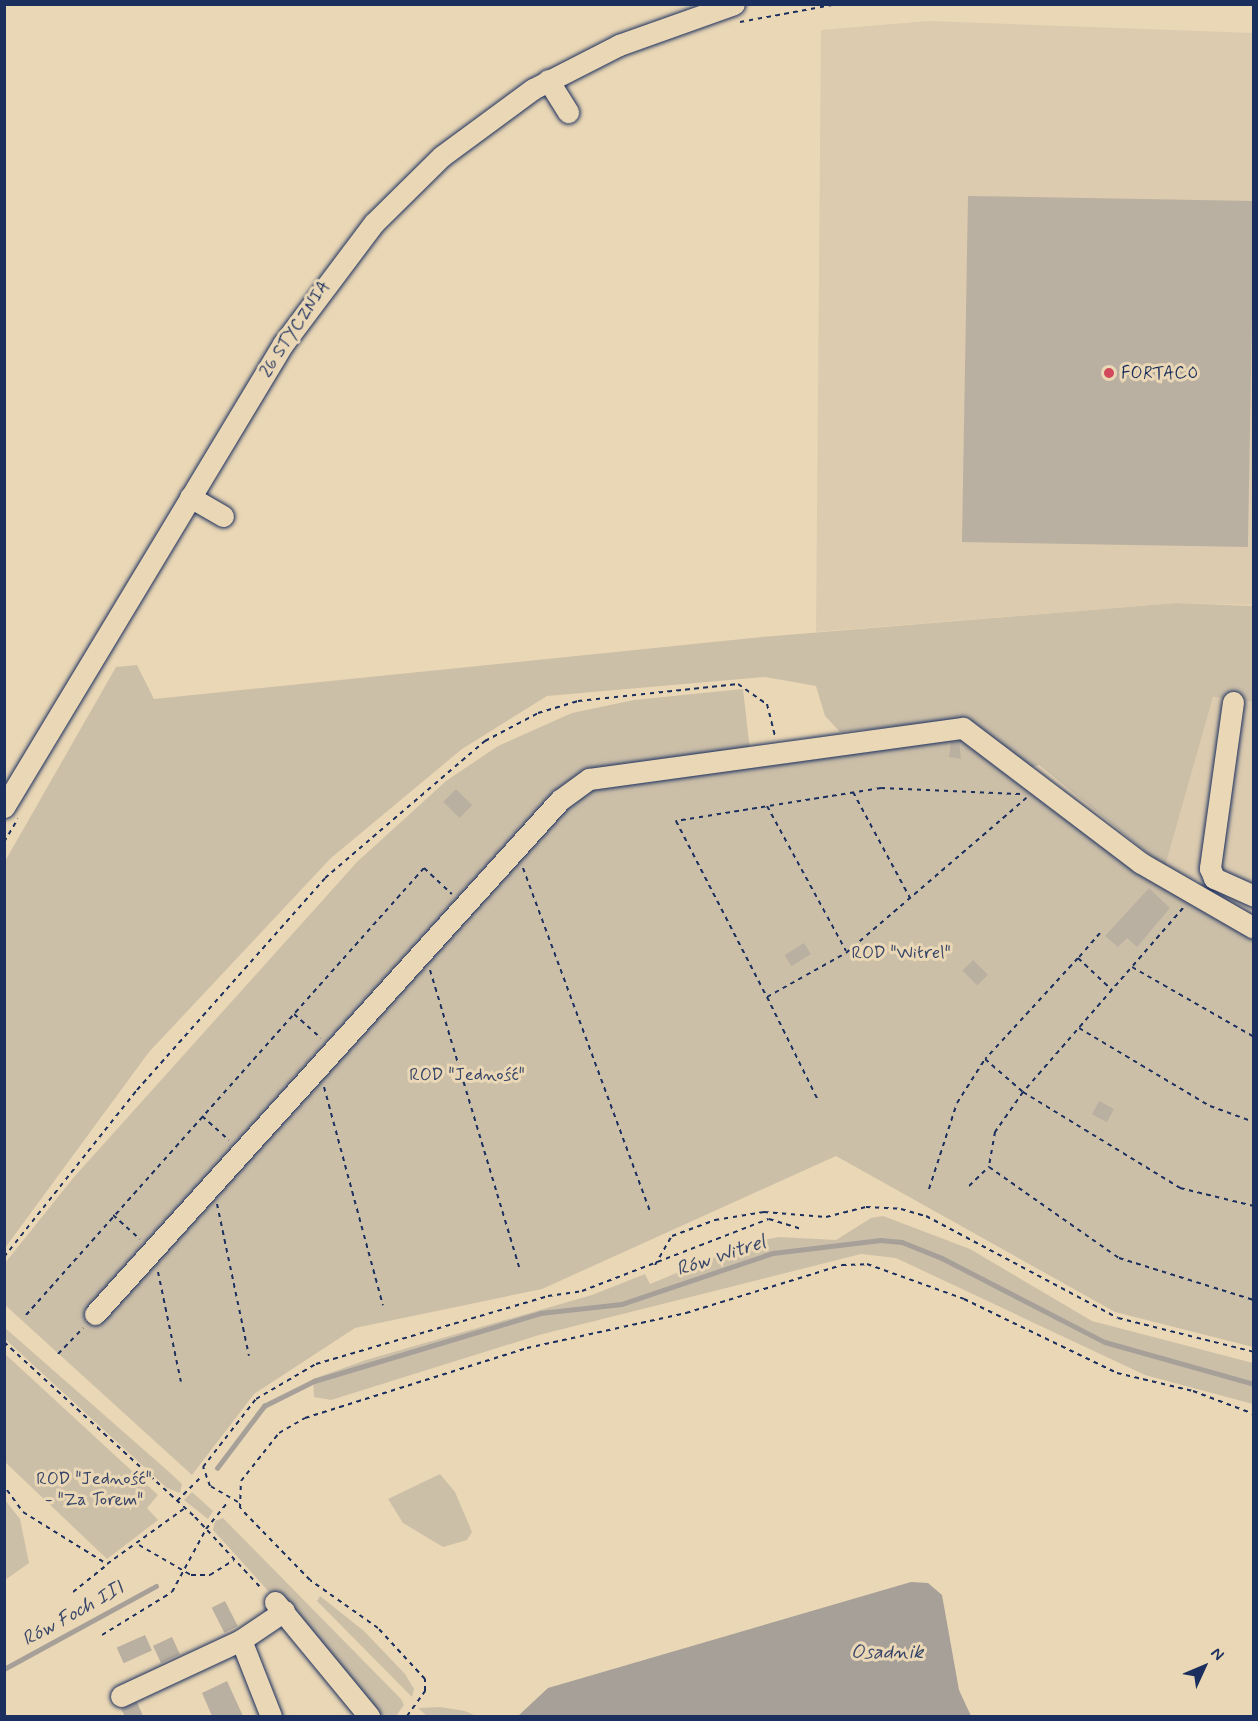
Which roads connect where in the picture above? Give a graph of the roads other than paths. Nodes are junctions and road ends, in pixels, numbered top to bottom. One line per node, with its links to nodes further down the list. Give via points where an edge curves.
1 (736, 14): 2 (street, 26 STYCZNIA, via 641,36)
2 (548, 80): 3 (street); 4 (street, 26 STYCZNIA, via 456,145 362,237 283,344)
3 (568, 112)
4 (190, 497): 5 (street); 7 (street, 26 STYCZNIA)
5 (223, 516)
6 (1233, 702): 8 (street, via 1210,868 1214,878)
7 (4, 807)
8 (1251, 889)
9 (1254, 928): 10 (street, via 1115,845 963,728 779,750 589,779 560,800)
10 (95, 1314)
11 (242, 1640): 12 (street); 13 (street); 14 (street, via 279,1606)
12 (121, 1696)
13 (271, 1716)
14 (369, 1716)

